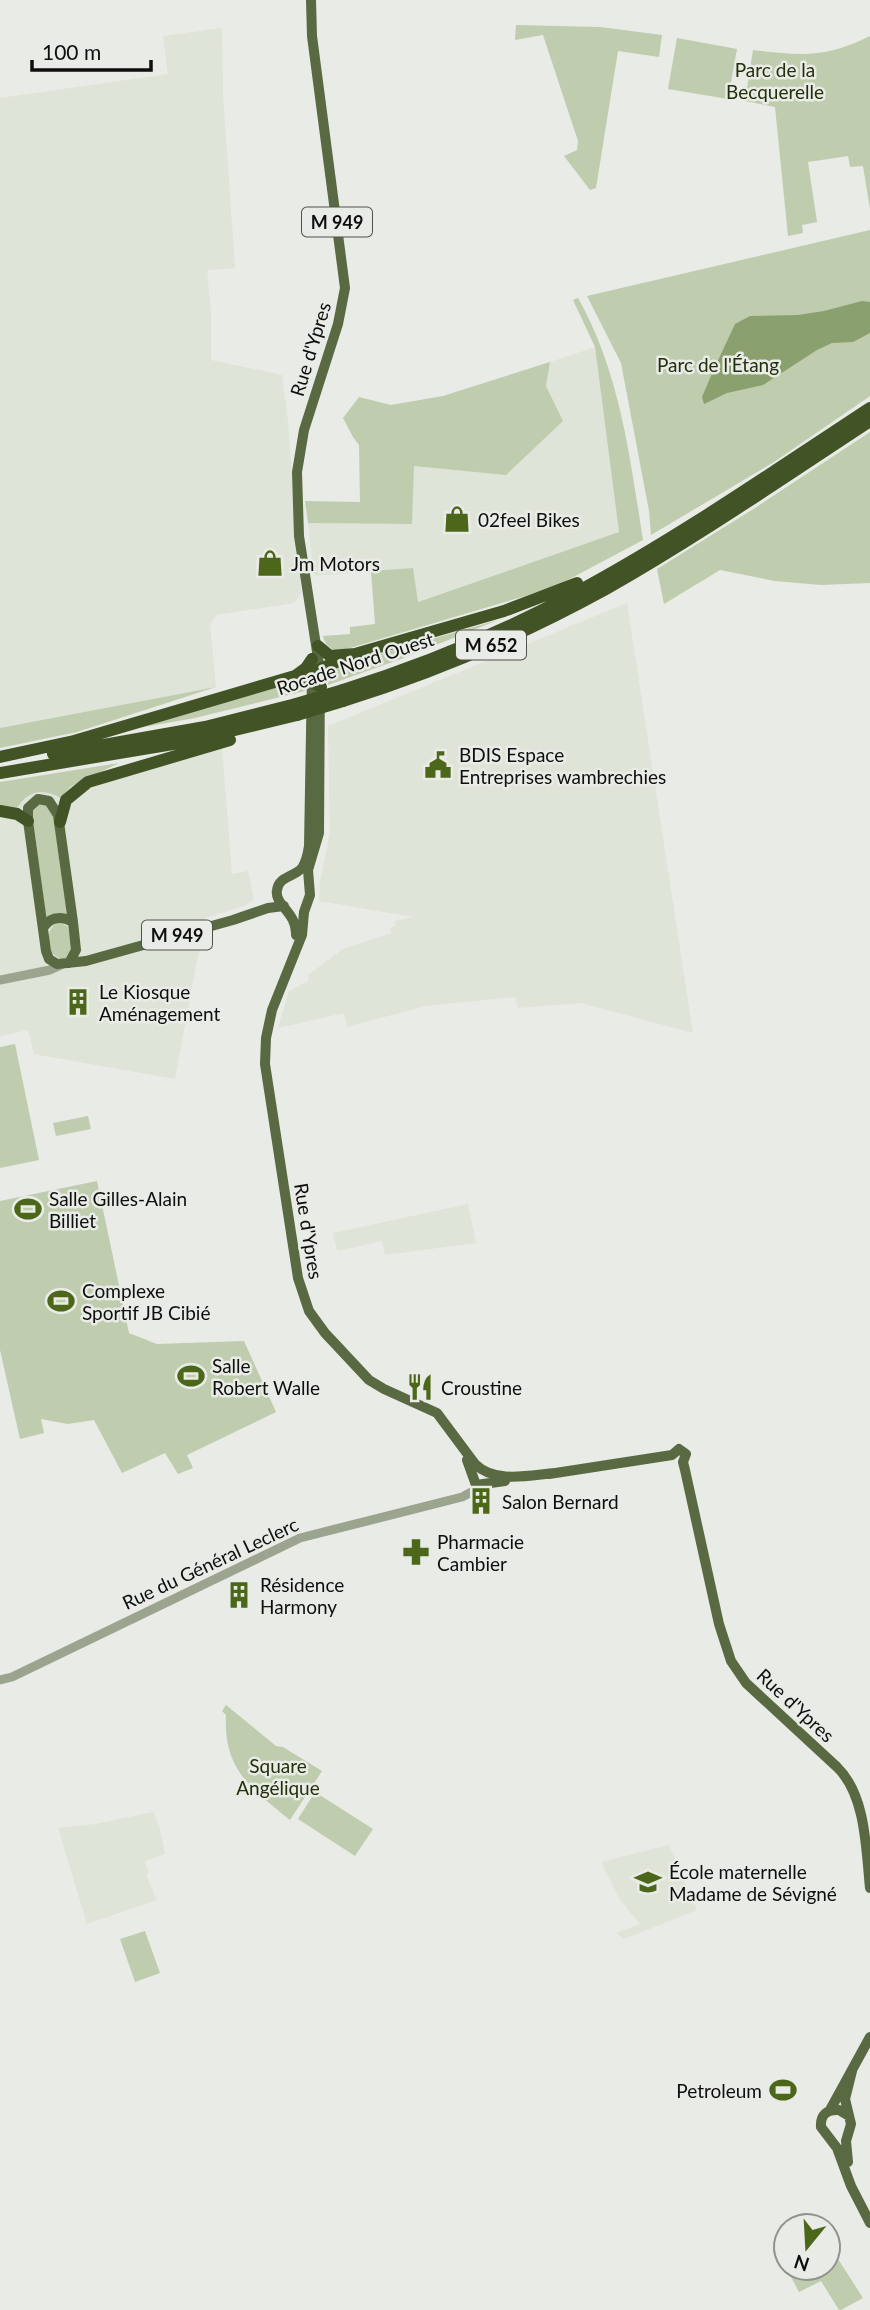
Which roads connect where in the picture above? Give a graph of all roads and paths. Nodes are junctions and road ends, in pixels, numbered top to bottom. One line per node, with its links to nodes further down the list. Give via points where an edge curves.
1 (311, 0): 6 (main road, Rue d'Ypres / M 949, via 345,288 298,466 298,524)
2 (870, 408): 4 (highway, Rocade Nord Ouest / M 652)
3 (870, 421): 4 (highway, Rocade Nord Ouest / M 652)
4 (665, 547): 5 (highway, Rocade Nord Ouest / M 652)
5 (631, 565): 8 (highway, via 504,611); 11 (highway, Rocade Nord Ouest / M 652, bridge, via 583,601 510,637 423,674)
6 (312, 623): 7 (main road, Rue d'Ypres / M 949); 9 (main road, Rue d'Ypres / M 949)
7 (318, 646): 8 (highway, via 330,656); 9 (main road, Rue d'Ypres / M 949)
8 (355, 654): 9 (highway)
9 (315, 674): 10 (highway); 10 (highway, via 306,668); 18 (main road, Rue d'Ypres / M 949, via 309,846 304,864); 19 (main road, Rue d'Ypres / M 949, via 320,828 308,870)
10 (295, 676): 13 (highway)
11 (296, 710): 12 (highway, Rocade Nord Ouest / M 652); 13 (highway, Rocade Nord Ouest / M 652)
12 (277, 721): 14 (highway, Rocade Nord Ouest / M 652); 17 (highway, via 237,738 93,780 66,800)
13 (0, 760)
14 (0, 773)
15 (0, 811): 16 (highway)
16 (28, 821): 17 (main road, via 30,804 43,799 54,806); 25 (main road)
17 (60, 822): 24 (main road)
18 (289, 876): 19 (main road, via 302,878); 20 (main road)
19 (309, 886): 21 (main road)
20 (278, 887): 22 (main road, via 278,898); 23 (main road, M 949, via 269,900)
21 (308, 901): 22 (main road, via 298,909); 29 (main road, Rue d'Ypres, via 302,935)
22 (285, 907): 23 (main road, M 949); 29 (main road, Rue d'Ypres, via 296,929)
23 (246, 916): 28 (main road, M 949)
24 (73, 922): 25 (main road, via 56,918); 26 (main road)
25 (43, 928): 27 (main road)
26 (76, 945): 28 (main road, M 949, via 89,952); 30 (main road, via 75,954)
27 (46, 951): 30 (main road, via 53,962); 31 (street, via 43,964)
28 (108, 953): 30 (main road, M 949)
29 (291, 959): 33 (main road, Rue d'Ypres, via 272,1010 264,1056 302,1294 320,1328 363,1374 384,1389 435,1411 445,1421)
30 (65, 964): 31 (street)
31 (32, 972): 32 (street)
32 (0, 980)
33 (480, 1478): 34 (street, Rue du Général Leclerc, via 444,1501 291,1541); 35 (main road, Rue d'Ypres, via 555,1473 672,1455 676,1462 683,1462 731,1661 746,1683 848,1781 859,1808)
34 (0, 1680)
35 (870, 1888)
36 (870, 2037): 37 (main road)
37 (852, 2071): 38 (main road); 39 (main road, via 845,2099)
38 (830, 2110): 39 (main road); 41 (main road, via 821,2122)
39 (849, 2116): 40 (main road)
40 (848, 2133): 41 (main road, via 839,2139); 42 (main road, via 846,2156)
41 (827, 2137): 42 (main road, via 837,2148)
42 (859, 2202): 43 (main road)
43 (870, 2223)

